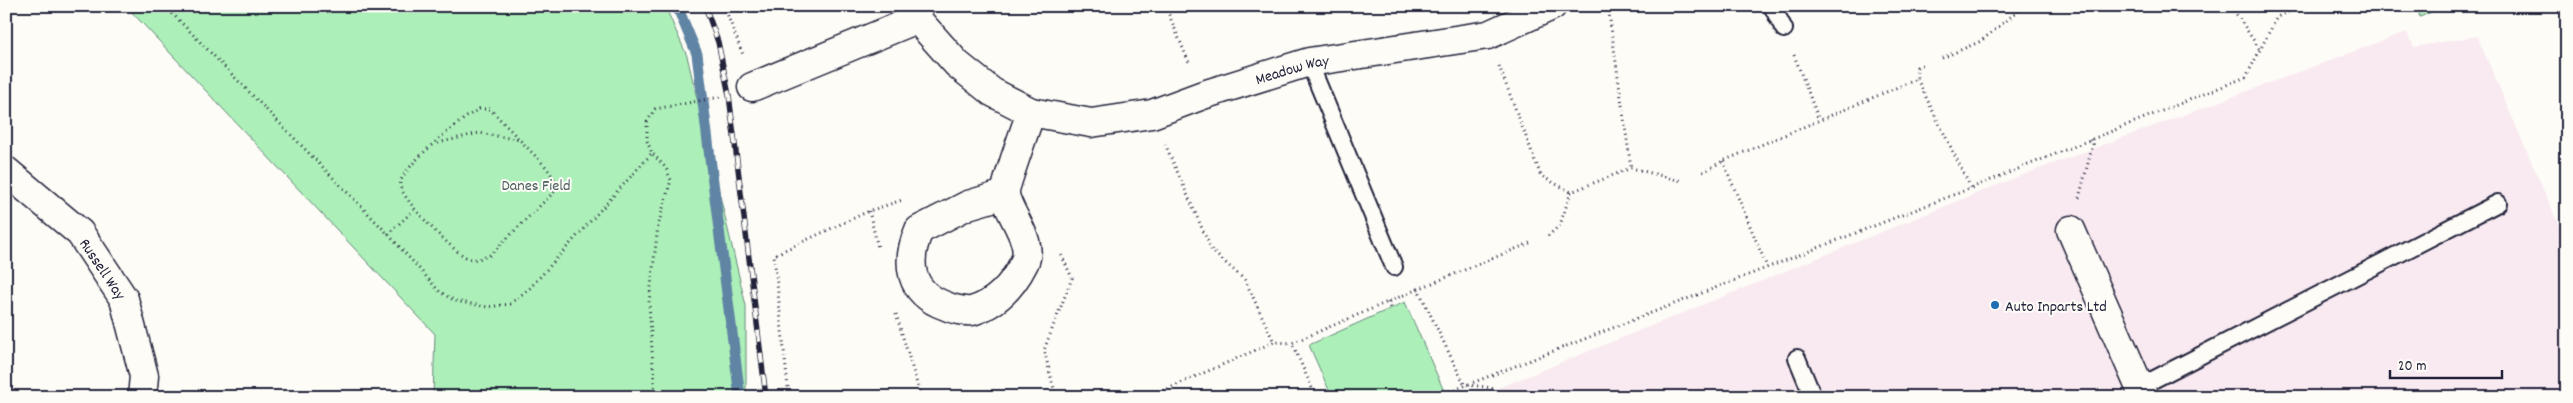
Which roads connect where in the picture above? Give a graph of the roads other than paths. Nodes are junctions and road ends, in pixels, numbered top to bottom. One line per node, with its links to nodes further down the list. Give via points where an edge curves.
1 (1772, 6): 4 (lane)
2 (1542, 8): 5 (street, Meadow Way, via 1488,35)
3 (913, 13): 6 (street); 7 (street, Meadow Way, via 957,64 985,87)
4 (1784, 29)
5 (1309, 62): 7 (street, Meadow Way, via 1152,114 1091,123); 12 (lane)
6 (740, 91)
7 (1031, 112): 9 (street)
8 (6, 171): 15 (street, Russell Way, via 80,233 124,299 144,376)
9 (1005, 194): 9 (street, via 1025,246 1025,262 1001,296 970,311 948,307 927,298 911,270 912,246 919,230 968,205)
10 (2498, 203): 14 (lane)
11 (2071, 230): 14 (street)
12 (1394, 267)
13 (1797, 358): 16 (lane)
14 (2142, 392)
15 (142, 397)
16 (1813, 397)

